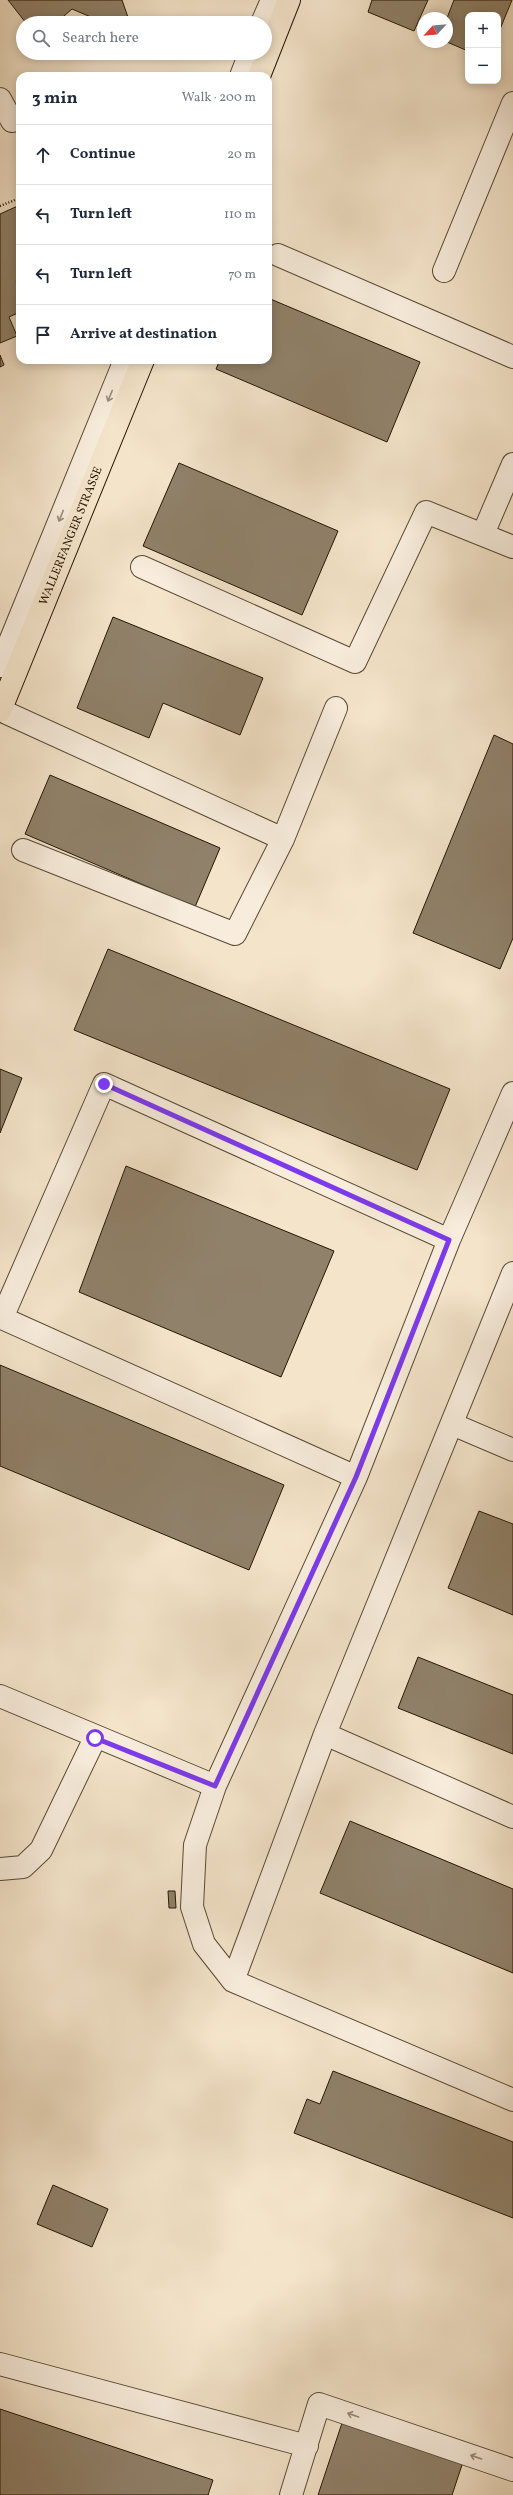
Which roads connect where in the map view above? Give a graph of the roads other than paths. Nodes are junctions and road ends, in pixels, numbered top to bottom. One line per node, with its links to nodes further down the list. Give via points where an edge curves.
1 (272, 0): 3 (street)
2 (289, 0): 4 (main road)
3 (265, 16)
4 (272, 43)
5 (247, 60): 7 (street)
6 (265, 60): 8 (main road)
7 (243, 72)
8 (261, 72)
9 (0, 99): 11 (street)
10 (513, 103): 13 (street)
11 (12, 121)
12 (278, 255): 14 (street)
13 (444, 271)
14 (513, 357)
15 (123, 364): 21 (street, one-way to 21)
16 (141, 364): 23 (main road, WALLERFANGER STRASSE)
17 (513, 464): 18 (street)
18 (483, 534): 19 (street); 20 (street, via 426,512 355,662)
19 (513, 547)
20 (142, 567)
21 (0, 666)
22 (336, 708): 24 (street)
23 (0, 711): 24 (street)
24 (283, 839): 25 (street, via 235,934)
25 (23, 850)
26 (513, 1093): 27 (street)
27 (506, 1127): 28 (street)
28 (449, 1240): 30 (street, via 104,1084); 33 (street)
29 (513, 1273): 31 (street)
30 (1, 1318): 33 (street)
31 (452, 1424): 32 (street); 35 (street)
32 (513, 1450)
33 (356, 1477): 37 (street)
34 (0, 1696): 36 (street)
35 (325, 1734): 38 (street); 40 (street)
36 (95, 1738): 37 (street); 39 (street, via 41,1850 23,1867)
37 (215, 1786): 40 (street, via 195,1845 192,1907 204,1944)
38 (513, 1817)
39 (0, 1869)
40 (233, 1981): 41 (street)
41 (513, 2100)
42 (0, 2364): 43 (street)
43 (307, 2446): 44 (street, one-way to 43, via 319,2404); 45 (street)
44 (513, 2470)
45 (291, 2495)

